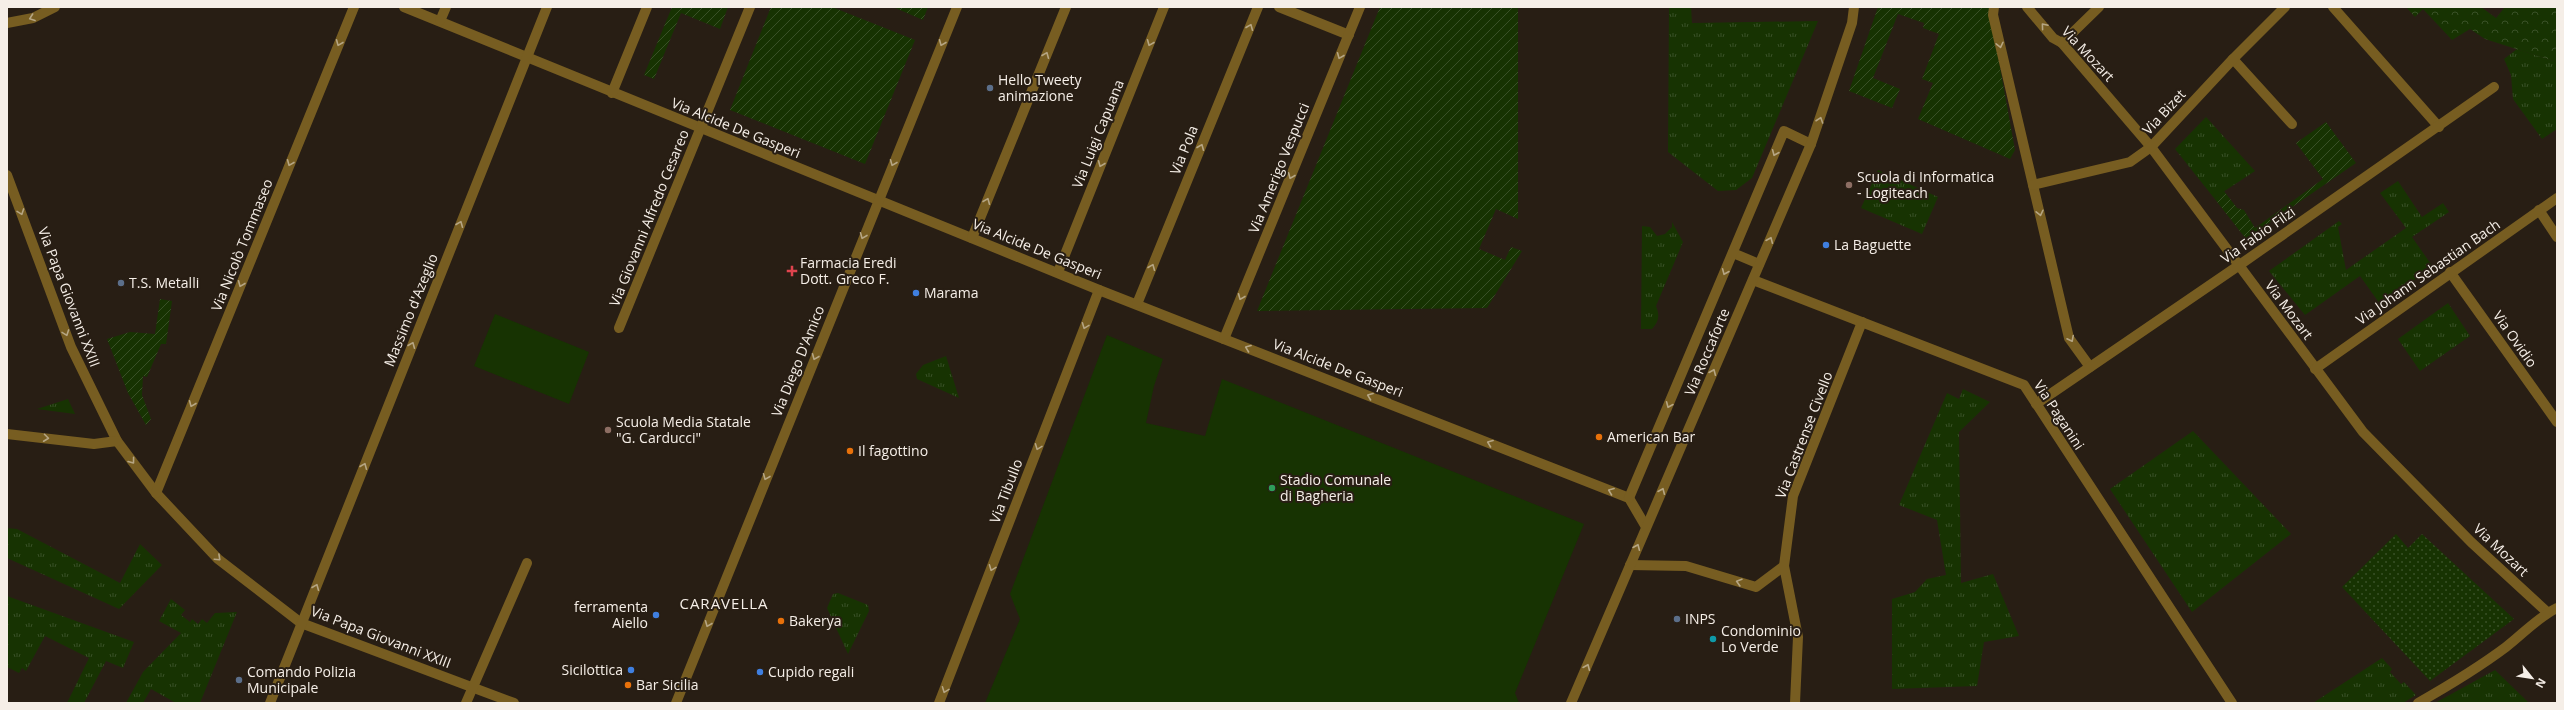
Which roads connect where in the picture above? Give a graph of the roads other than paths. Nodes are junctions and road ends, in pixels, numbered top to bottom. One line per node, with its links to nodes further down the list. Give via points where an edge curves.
1 (55, 7): 21 (street, one-way to 21)
2 (354, 7): 57 (street, Via Nicolò Tommaseo, one-way to 57)
3 (404, 7): 20 (street, Via Alcide De Gasperi)
4 (446, 7): 20 (street)
5 (547, 7): 24 (street, Massimo d'Azeglio)
6 (647, 7): 27 (street)
7 (750, 7): 30 (street, Via Giovanni Alfredo Cesareo)
8 (957, 7): 36 (street, Via Diego D'Amico, one-way to 36)
9 (1066, 7): 39 (street, one-way to 9)
10 (1164, 7): 43 (street, Via Luigi Capuana, one-way to 43)
11 (1258, 7): 47 (street, Via Pola, one-way to 11)
12 (1279, 7): 22 (street)
13 (1360, 7): 22 (street, Via Amerigo Vespucci)
14 (1854, 7): 31 (street, Via Roccaforte, one-way to 14, via 1850,29)
15 (1994, 7): 34 (street, one-way to 34, via 1993,15)
16 (2027, 7): 23 (street, Via Mozart, one-way to 16, via 2053,38)
17 (2099, 7): 23 (street)
18 (2285, 7): 25 (street, Via Bizet)
19 (2333, 7): 29 (street)
20 (440, 21): 24 (street, Via Alcide De Gasperi)
21 (10, 25)
22 (1349, 35): 50 (street, Via Amerigo Vespucci, one-way to 50)
23 (2062, 43): 32 (street, Via Mozart)
24 (526, 58): 27 (street, Via Alcide De Gasperi); 65 (street, Massimo d'Azeglio, one-way to 24)
25 (2233, 59): 28 (street); 32 (street, Via Bizet)
26 (2494, 87): 29 (street, Via Fabio Filzi)
27 (612, 93): 30 (street, Via Alcide De Gasperi)
28 (2292, 124)
29 (2439, 127): 42 (street, Via Fabio Filzi)
30 (700, 128): 36 (street, Via Alcide De Gasperi); 49 (street, Via Giovanni Alfredo Cesareo)
31 (1812, 144): 40 (street, one-way to 40, via 1784,131); 41 (street, Via Roccaforte, one-way to 31)
32 (2151, 147): 34 (street, Via Bizet, via 2130,162); 42 (street, Via Mozart)
33 (7, 175): 56 (street, Via Papa Giovanni XXIII, one-way to 56, via 71,347)
34 (2033, 185): 51 (street, one-way to 51, via 2069,338)
35 (2557, 198): 37 (street, Via Johann Sebastian Bach)
36 (878, 200): 39 (street, Via Alcide De Gasperi); 70 (street, Via Diego D'Amico, one-way to 70)
37 (2539, 210): 38 (street); 44 (street, Via Johann Sebastian Bach)
38 (2557, 237)
39 (972, 238): 43 (street, Via Alcide De Gasperi)
40 (1734, 252): 41 (street); 58 (street, one-way to 58)
41 (1759, 264): 45 (street, Via Roccaforte)
42 (2238, 266): 51 (street, Via Fabio Filzi); 52 (street, Via Mozart)
43 (1058, 272): 46 (street, Via Alcide De Gasperi)
44 (2450, 272): 52 (street, Via Johann Sebastian Bach); 54 (street, Via Ovidio)
45 (1753, 280): 48 (street, Via Paganini); 59 (street, Via Roccaforte, one-way to 45)
46 (1100, 290): 47 (street, Via Alcide De Gasperi); 71 (street, Via Tibullo, one-way to 71)
47 (1137, 304): 50 (street, Via Alcide De Gasperi)
48 (1862, 322): 53 (street, Via Paganini, via 2024,385); 62 (street, Via Castrense Civello, via 1793,496)
49 (619, 328)
50 (1224, 339): 58 (street, Via Alcide De Gasperi, one-way to 50)
51 (2090, 367): 53 (street, Via Fabio Filzi)
52 (2315, 369): 64 (street, Via Mozart, via 2363,432 2471,542)
53 (2036, 404): 74 (street, Via Paganini)
54 (2557, 422)
55 (7, 434): 56 (street, one-way to 56, via 94,444)
56 (116, 441): 57 (street, Via Papa Giovanni XXIII, one-way to 57)
57 (156, 493): 65 (street, Via Papa Giovanni XXIII, one-way to 65, via 218,560)
58 (1629, 498): 59 (street)
59 (1646, 527): 61 (street, Via Roccaforte, one-way to 59)
60 (526, 563): 66 (street)
61 (1630, 565): 62 (street, one-way to 61, via 1756,587 1686,566); 72 (street, Via Roccaforte, one-way to 61)
62 (1784, 566): 73 (street, Via Castrense Civello, via 1798,637)
63 (2557, 608): 64 (street)
64 (2547, 612): 75 (street, via 2454,683)
65 (301, 623): 66 (street, Via Papa Giovanni XXIII); 67 (street, Massimo d'Azeglio)
66 (472, 687): 68 (street); 69 (street, Via Papa Giovanni XXIII)
67 (270, 703)
68 (466, 703)
69 (514, 703)
70 (676, 703)
71 (939, 703)
72 (1571, 703)
73 (1795, 703)
74 (2232, 703)
75 (2418, 703)

